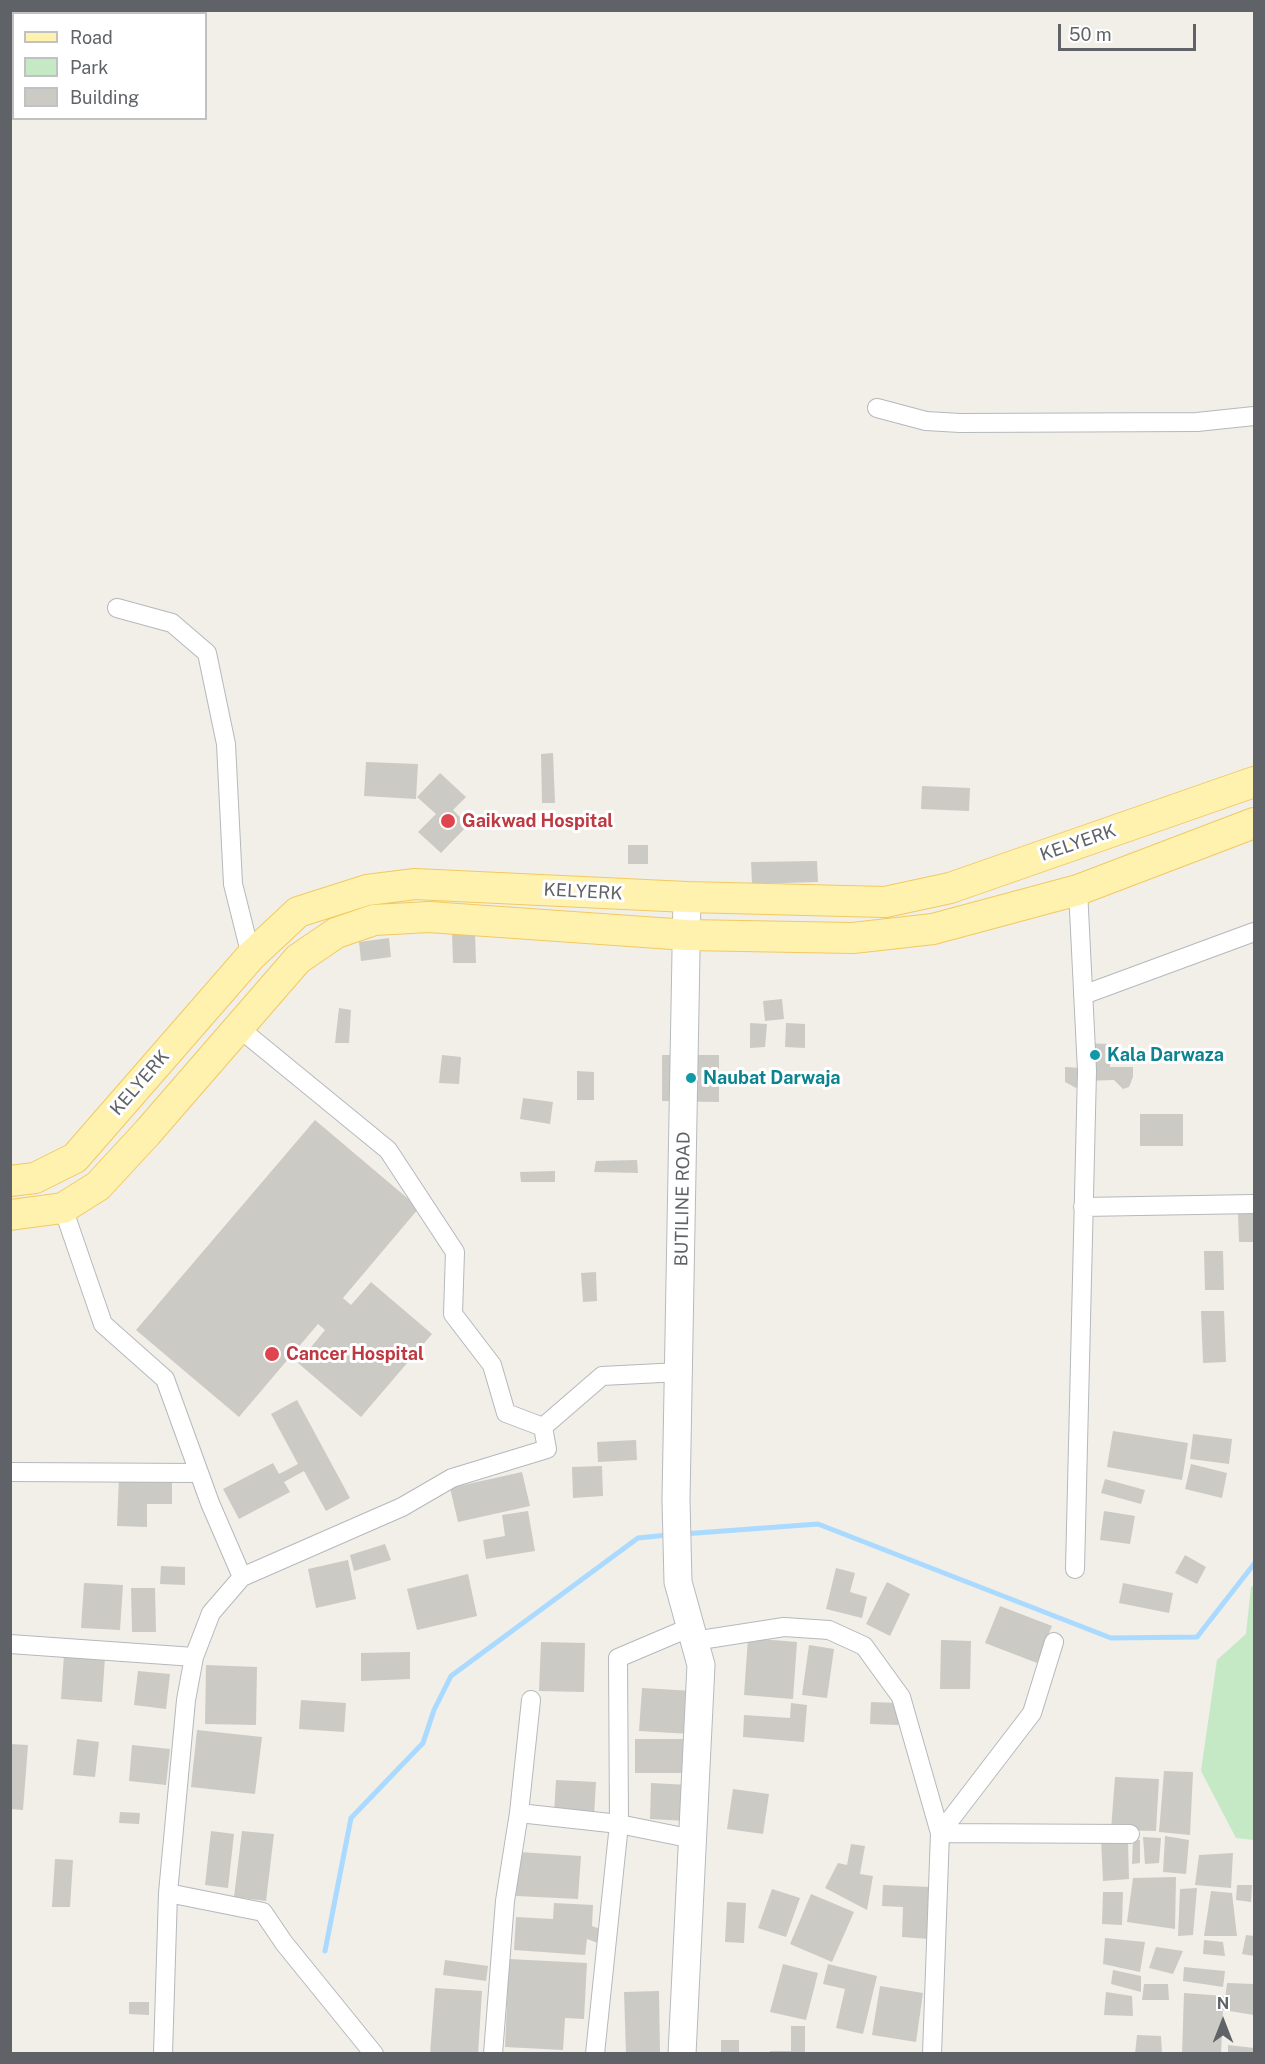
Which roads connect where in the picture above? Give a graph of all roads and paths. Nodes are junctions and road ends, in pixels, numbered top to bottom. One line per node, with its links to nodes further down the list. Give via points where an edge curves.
1 (877, 408): 2 (street, via 926,421 960,423 1197,422)
2 (1254, 416)
3 (117, 608): 10 (street, via 172,623 207,653 226,744 232,884)
4 (1254, 782): 7 (main road, KELYERK, via 950,888 885,902)
5 (1254, 823): 6 (main road)
6 (1078, 890): 9 (main road, via 933,929 854,938); 11 (street)
7 (687, 897): 9 (street, BUTILINE ROAD); 10 (main road, KELYERK, via 415,884 367,890 298,912)
8 (1254, 932): 11 (street)
9 (687, 935): 12 (main road, via 429,917 374,920 336,933 298,959); 18 (street, BUTILINE ROAD)
10 (251, 956): 13 (main road, KELYERK, via 75,1158 35,1178)
11 (1083, 996): 15 (street)
12 (239, 1028): 16 (main road, via 98,1186); 19 (street, via 388,1150 455,1252 453,1314 492,1365 506,1413)
13 (10, 1181)
14 (1254, 1204): 15 (street)
15 (1083, 1207): 22 (street)
16 (63, 1208): 17 (main road); 21 (street, via 103,1324 165,1379)
17 (10, 1215)
18 (680, 1372): 19 (street, via 602,1376); 24 (street, BUTILINE ROAD, via 678,1582)
19 (543, 1427): 23 (street, via 547,1449 452,1478 402,1507)
20 (10, 1472): 21 (street)
21 (199, 1473): 23 (street)
22 (1075, 1569)
23 (242, 1577): 27 (street, via 211,1613)
24 (692, 1634): 30 (street, via 618,1658); 31 (street, via 784,1627 829,1630 864,1646 901,1697); 33 (street, BUTILINE ROAD, via 701,1665)
25 (1054, 1642): 31 (street, via 1032,1713)
26 (10, 1644): 27 (street)
27 (194, 1657): 34 (street, via 186,1700)
28 (531, 1700): 29 (street)
29 (519, 1813): 30 (street); 37 (street, via 505,1901)
30 (619, 1824): 33 (street); 38 (street)
31 (940, 1833): 32 (street); 40 (street)
32 (1130, 1834)
33 (693, 1839): 39 (street, BUTILINE ROAD)
34 (168, 1893): 35 (street); 36 (street, via 263,1912)
35 (164, 2054)
36 (374, 2054)
37 (493, 2054)
38 (595, 2054)
39 (682, 2054)
40 (932, 2054)

